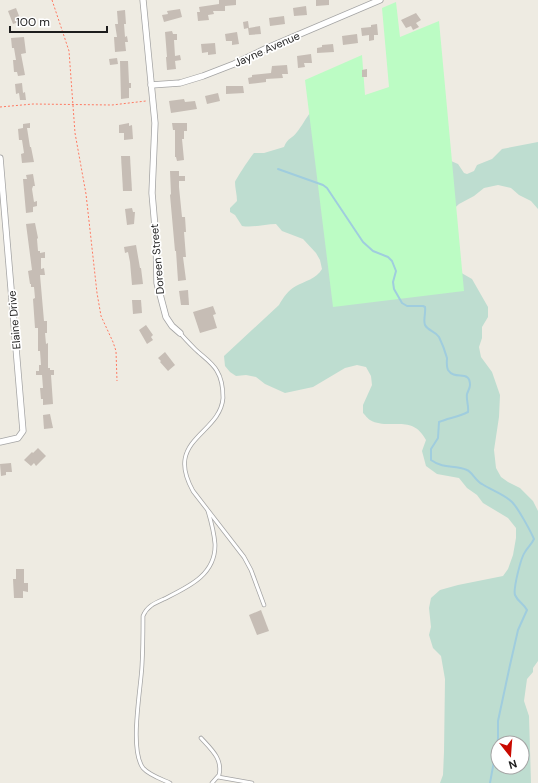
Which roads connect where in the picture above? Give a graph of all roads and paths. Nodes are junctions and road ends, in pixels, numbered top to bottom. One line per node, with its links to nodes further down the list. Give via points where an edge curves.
1 (52, 0): 6 (path, via 69,52)
2 (143, 0): 4 (street, Doreen Street)
3 (380, 0): 4 (street, Jayne Avenue, via 203,76 180,83)
4 (151, 85): 5 (street, Doreen Street)
5 (152, 100): 6 (path, via 112,105); 9 (street, Doreen Street, via 155,123 152,193 157,283 166,317)
6 (73, 104): 7 (path); 10 (path, via 96,293 101,316 116,351)
7 (0, 107)
8 (0, 158): 11 (street, Elaine Drive, via 23,431 12,441)
9 (180, 333): 12 (lane, Doreen Street, via 214,367 222,384 221,408 192,444 185,460 188,480)
10 (117, 381)
11 (0, 442)
12 (208, 510): 13 (lane, Doreen Street, via 244,557); 16 (lane, via 215,544 210,564 200,579 154,604 143,616 136,747 143,767 149,773)
13 (264, 605)
14 (201, 738): 15 (lane, via 217,756 221,770)
15 (218, 777): 17 (lane); 18 (lane)
16 (170, 783)
17 (212, 783)
18 (252, 783)

